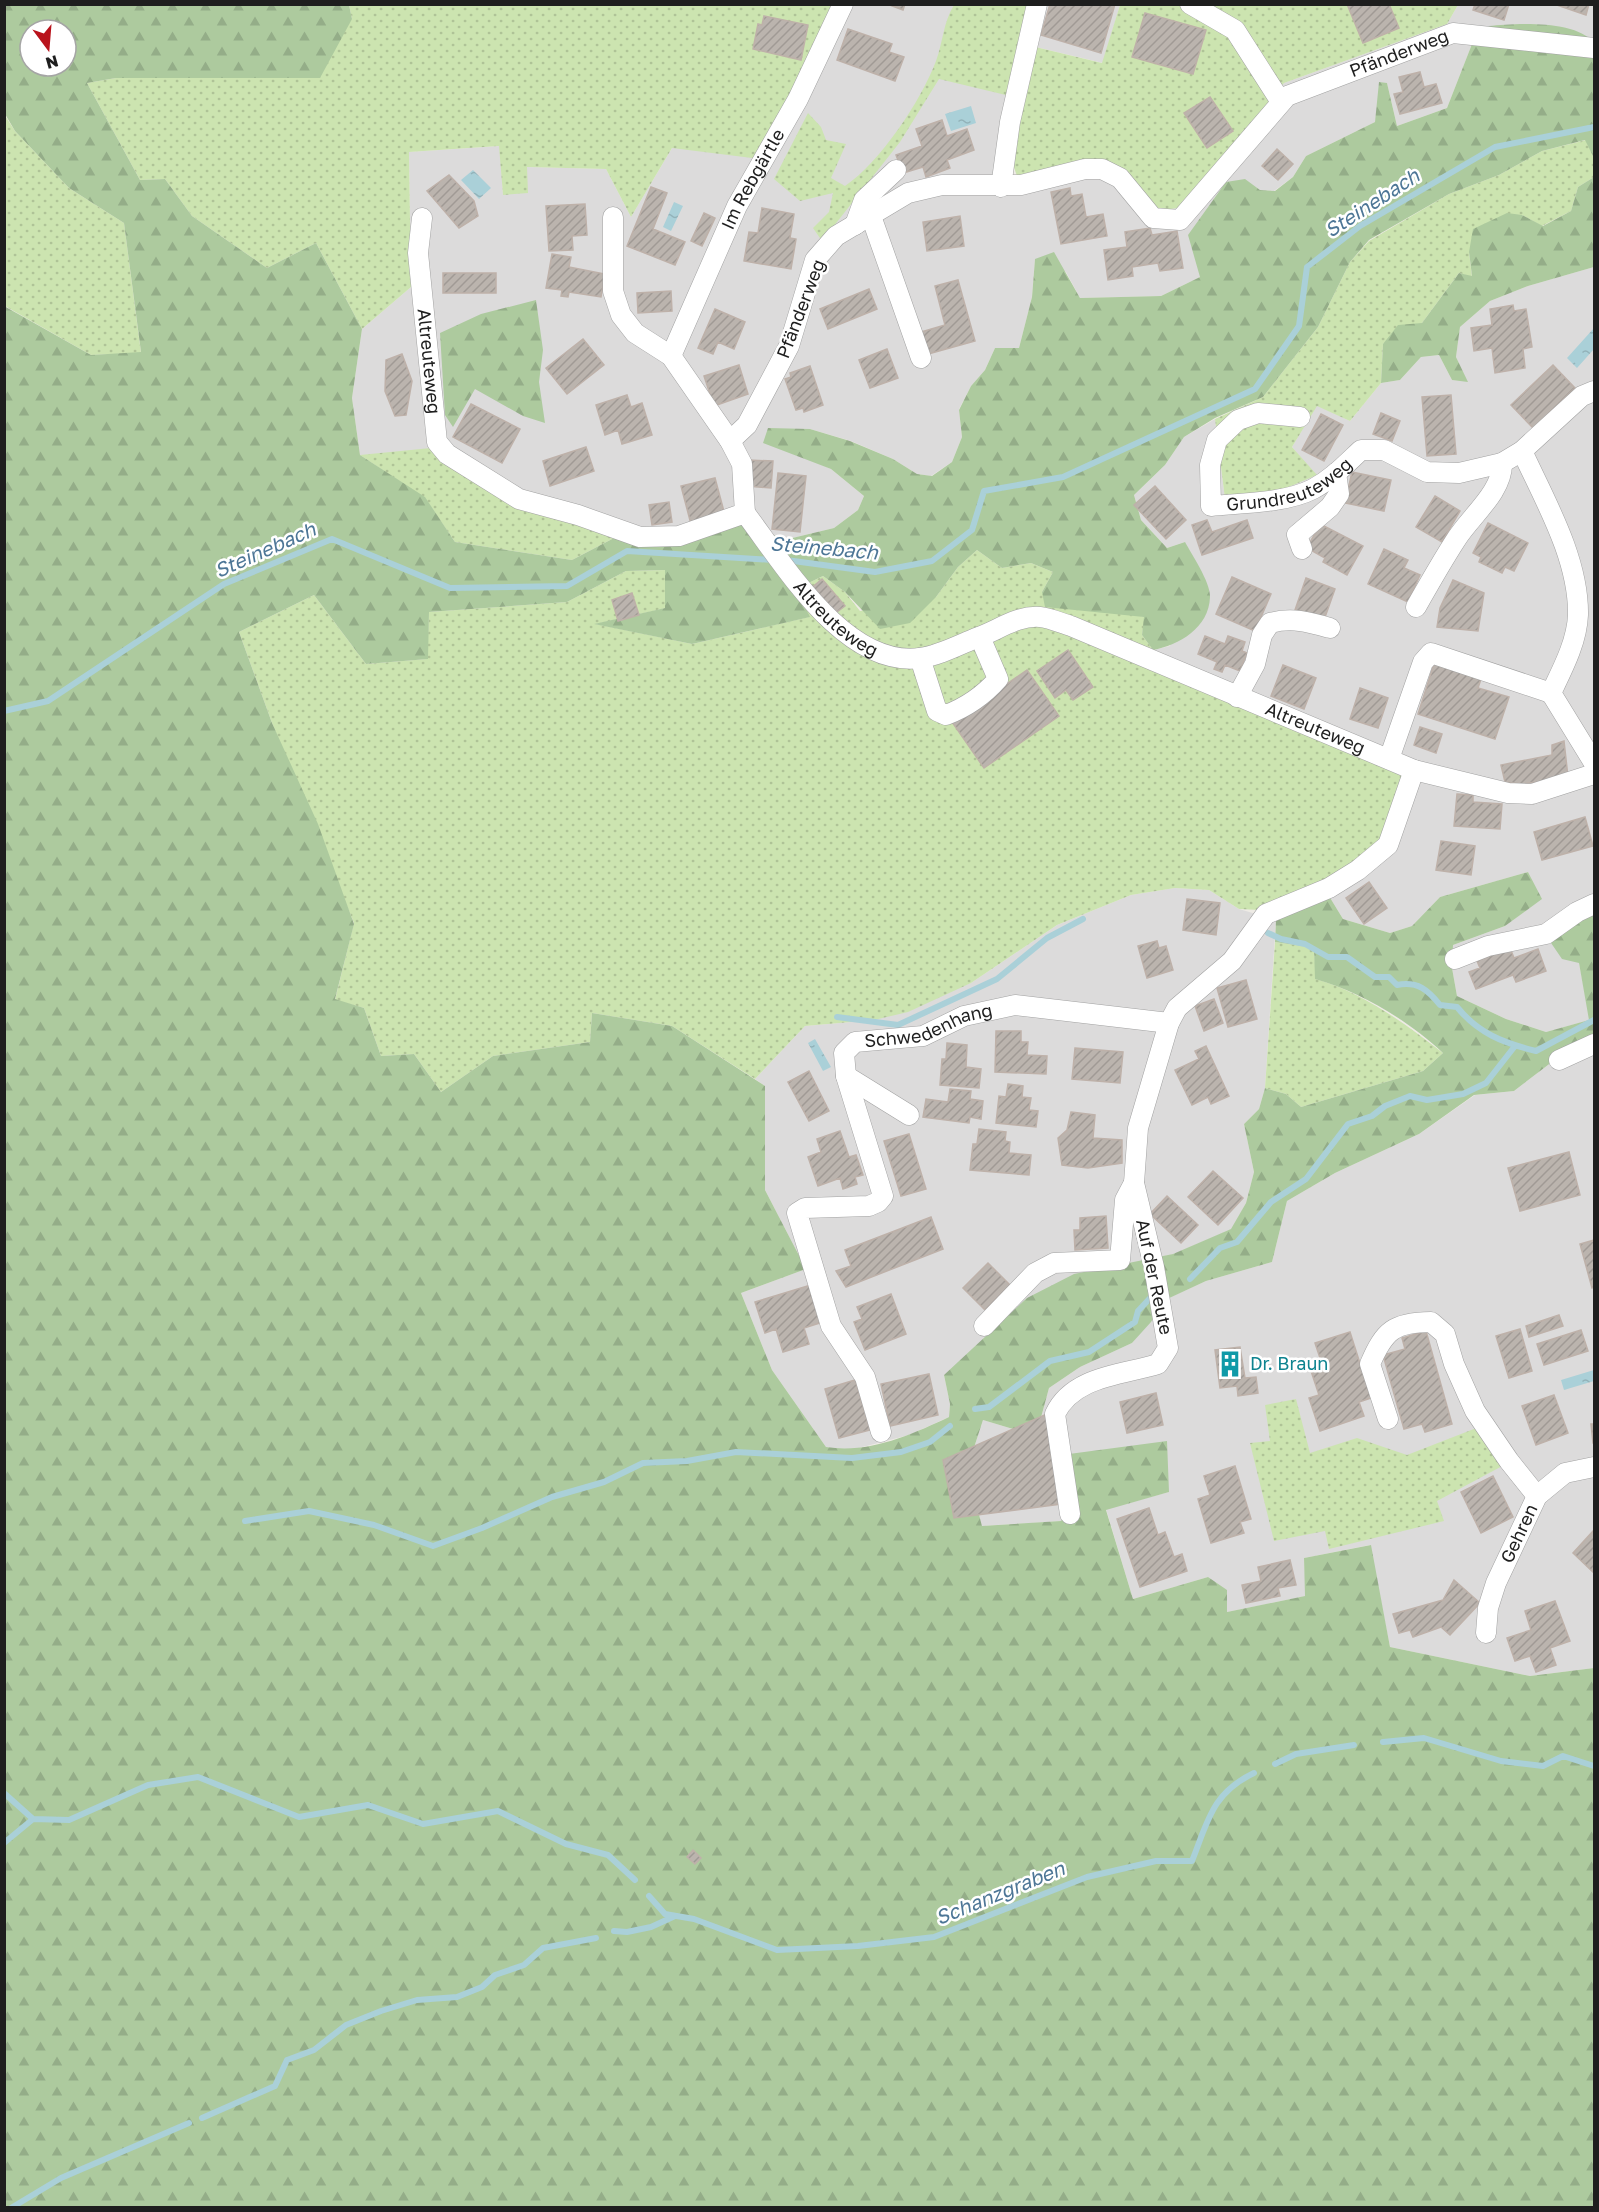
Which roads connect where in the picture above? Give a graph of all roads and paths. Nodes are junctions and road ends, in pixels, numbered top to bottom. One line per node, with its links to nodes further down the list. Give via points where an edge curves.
1 (843, 4): 11 (street, Im Rebgärtle, via 798,99 737,206)
2 (1037, 4): 7 (street)
3 (1190, 4): 5 (street, via 1235,30)
4 (1594, 48): 5 (street, Pfänderweg, via 1453,33 1287,96)
5 (1281, 102): 7 (street, Pfänderweg, via 1180,220 1153,218 1120,178 1102,169 1084,169 1039,182)
6 (896, 170): 10 (street, via 864,200)
7 (1000, 187): 10 (street, Pfänderweg, via 942,186 908,193)
8 (613, 217): 11 (street, via 613,291 621,315 635,333)
9 (422, 218): 19 (street, Altreuteweg, via 418,253 425,338 437,442 447,454 519,499 640,537 679,536)
10 (863, 221): 12 (street); 15 (street, Pfänderweg, via 836,236 815,260 789,346 747,425)
11 (671, 356): 15 (street)
12 (921, 358)
13 (1594, 391): 16 (street, Grundreuteweg, via 1582,396)
14 (1300, 417): 18 (street, Grundreuteweg, via 1258,413 1238,420 1217,440 1210,465 1211,507 1270,500 1312,489)
15 (730, 441): 19 (street, via 742,464)
16 (1522, 452): 17 (street, Grundreuteweg); 25 (street, via 1573,572 1578,617 1566,661)
17 (1502, 463): 18 (street, Grundreuteweg, via 1459,473 1427,472 1384,450 1361,450); 21 (street, via 1502,473 1488,497 1458,536)
18 (1336, 473): 20 (street, via 1339,494 1330,507 1297,535)
19 (745, 513): 24 (street, Altreuteweg, via 828,616 863,646 881,655)
20 (1302, 549)
21 (1416, 607)
22 (1330, 628): 26 (street, via 1303,620 1270,623)
23 (980, 637): 24 (street, Altreuteweg); 24 (street, via 998,679 984,694 946,715 937,711); 26 (street, Altreuteweg, via 1015,621 1040,617 1071,626)
24 (920, 658)
25 (1551, 693): 27 (street, via 1431,653 1423,662); 28 (street)
26 (1237, 697): 27 (street, Altreuteweg)
27 (1389, 759): 29 (street, Altreuteweg)
28 (1594, 764)
29 (1414, 770): 30 (street, Altreuteweg, via 1508,793 1532,794); 33 (street, Auf der Reute, via 1388,845 1329,888 1266,914 1232,961 1177,1008)
30 (1594, 774)
31 (1594, 904): 32 (street, via 1546,934 1488,946)
32 (1455, 959)
33 (1169, 1023): 36 (street, Schwedenhang, via 1015,1005 964,1016 923,1036 855,1042 844,1053); 38 (street, Auf der Reute, via 1138,1128)
34 (1594, 1044): 35 (street)
35 (1559, 1060)
36 (846, 1076): 37 (street); 41 (street, Schwedenhang, via 883,1196 869,1206 805,1208 797,1213 831,1326 865,1377)
37 (909, 1115)
38 (1134, 1183): 39 (street, Auf der Reute, via 1125,1200 1120,1260 1054,1263 1035,1273); 44 (street, Auf der Reute, via 1168,1348 1158,1364 1083,1384 1062,1401 1055,1414)
39 (984, 1326)
40 (1388, 1419): 43 (street, via 1370,1365 1378,1344 1393,1328 1431,1322 1445,1334 1475,1411)
41 (881, 1432)
42 (1594, 1467): 43 (street, Gehren, via 1565,1473)
43 (1537, 1496): 45 (street, Gehren, via 1496,1583)
44 (1070, 1514)
45 (1486, 1633)

